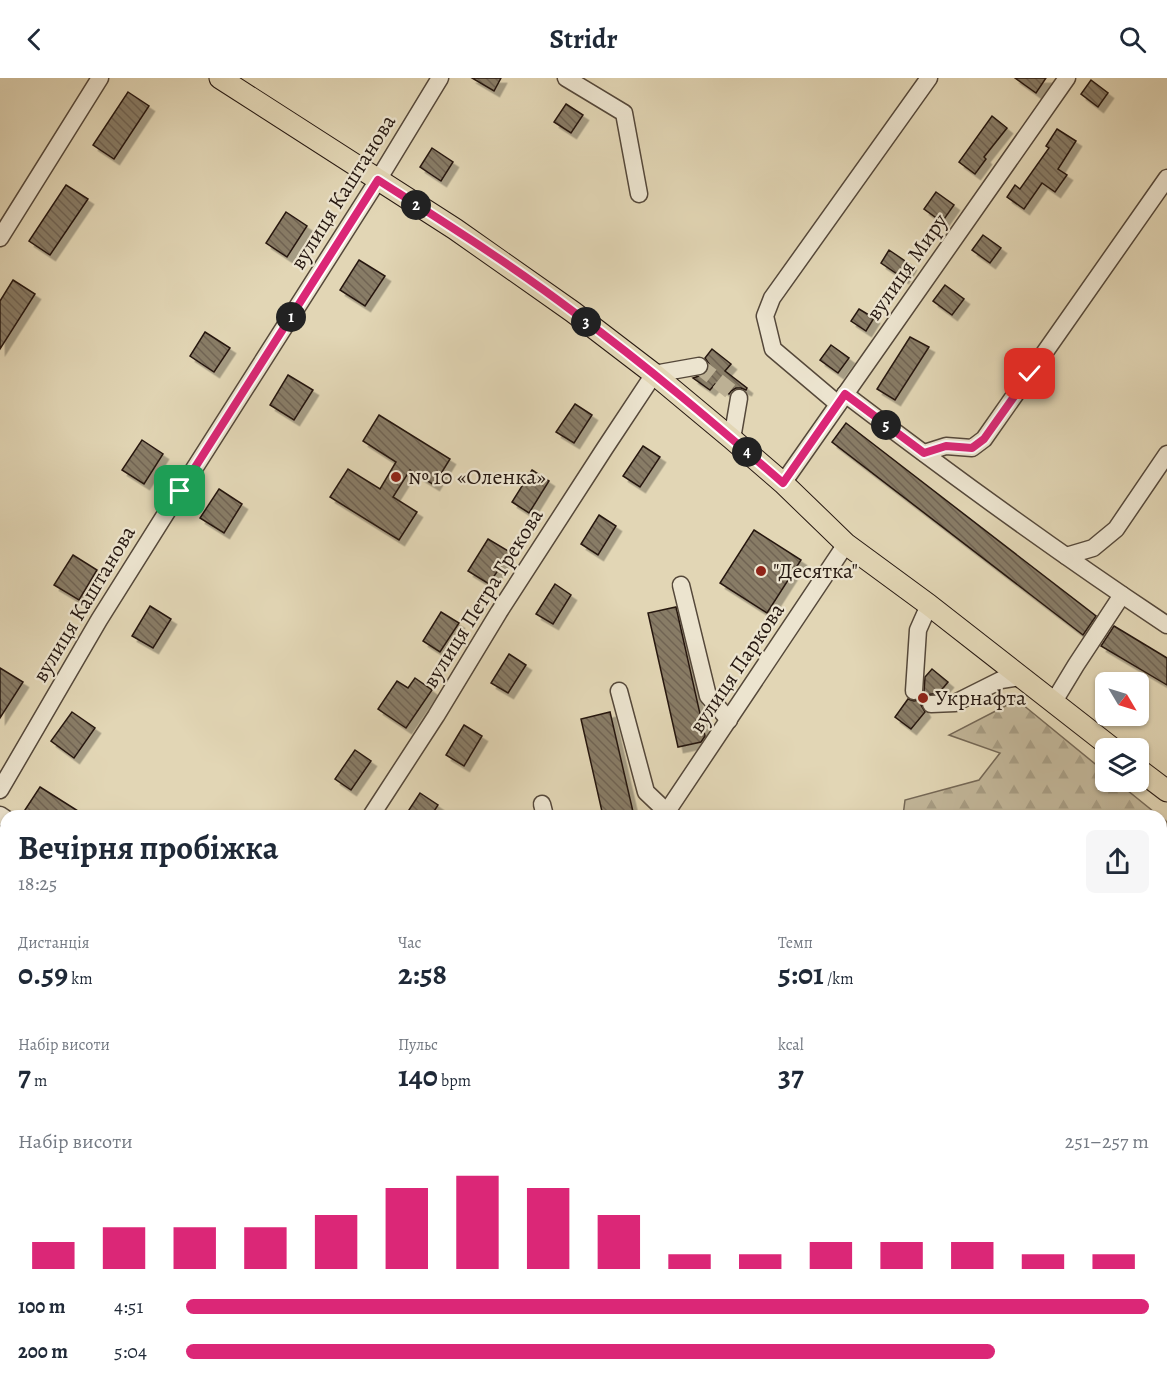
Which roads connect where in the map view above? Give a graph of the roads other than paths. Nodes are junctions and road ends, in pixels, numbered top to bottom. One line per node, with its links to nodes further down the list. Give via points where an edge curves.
1 (100, 78): 10 (street)
2 (219, 78): 8 (main road)
3 (440, 78): 8 (street, вулиця Каштанова)
4 (566, 78): 9 (street, via 624,113)
5 (929, 78): 14 (street, via 772,298 765,316 773,349)
6 (1067, 78): 14 (street, вулиця Миру)
7 (1167, 178): 16 (street, via 984,439 972,448 946,446)
8 (378, 180): 12 (main road, via 455,229); 33 (street, вулиця Каштанова, via 99,620)
9 (639, 194)
10 (0, 238)
11 (699, 366): 12 (street)
12 (654, 374): 15 (main road); 35 (street, вулиця Петра Грекова)
13 (739, 398): 15 (street)
14 (841, 399): 16 (street); 18 (street, вулиця Миру)
15 (732, 439): 18 (main road)
16 (924, 453): 20 (street)
17 (1167, 454): 20 (street, via 1116,529 1093,548)
18 (783, 483): 19 (main road)
19 (846, 544): 23 (main road); 30 (street, вулиця Паркова)
20 (1066, 556): 22 (street)
21 (681, 585): 30 (street, via 708,696)
22 (1122, 595): 24 (street); 28 (street)
23 (928, 605): 25 (main road); 27 (street, via 918,630)
24 (1167, 625)
25 (1022, 677): 28 (main road); 29 (street, via 1001,680 955,703)
26 (619, 691): 36 (street, via 646,792)
27 (914, 691)
28 (1053, 702): 31 (main road)
29 (931, 704)
30 (729, 720): 37 (street, вулиця Паркова)
31 (1099, 738)
32 (1149, 777): 34 (main road)
33 (0, 790)
34 (1167, 791)
35 (375, 810)
36 (662, 810)
37 (669, 810)

